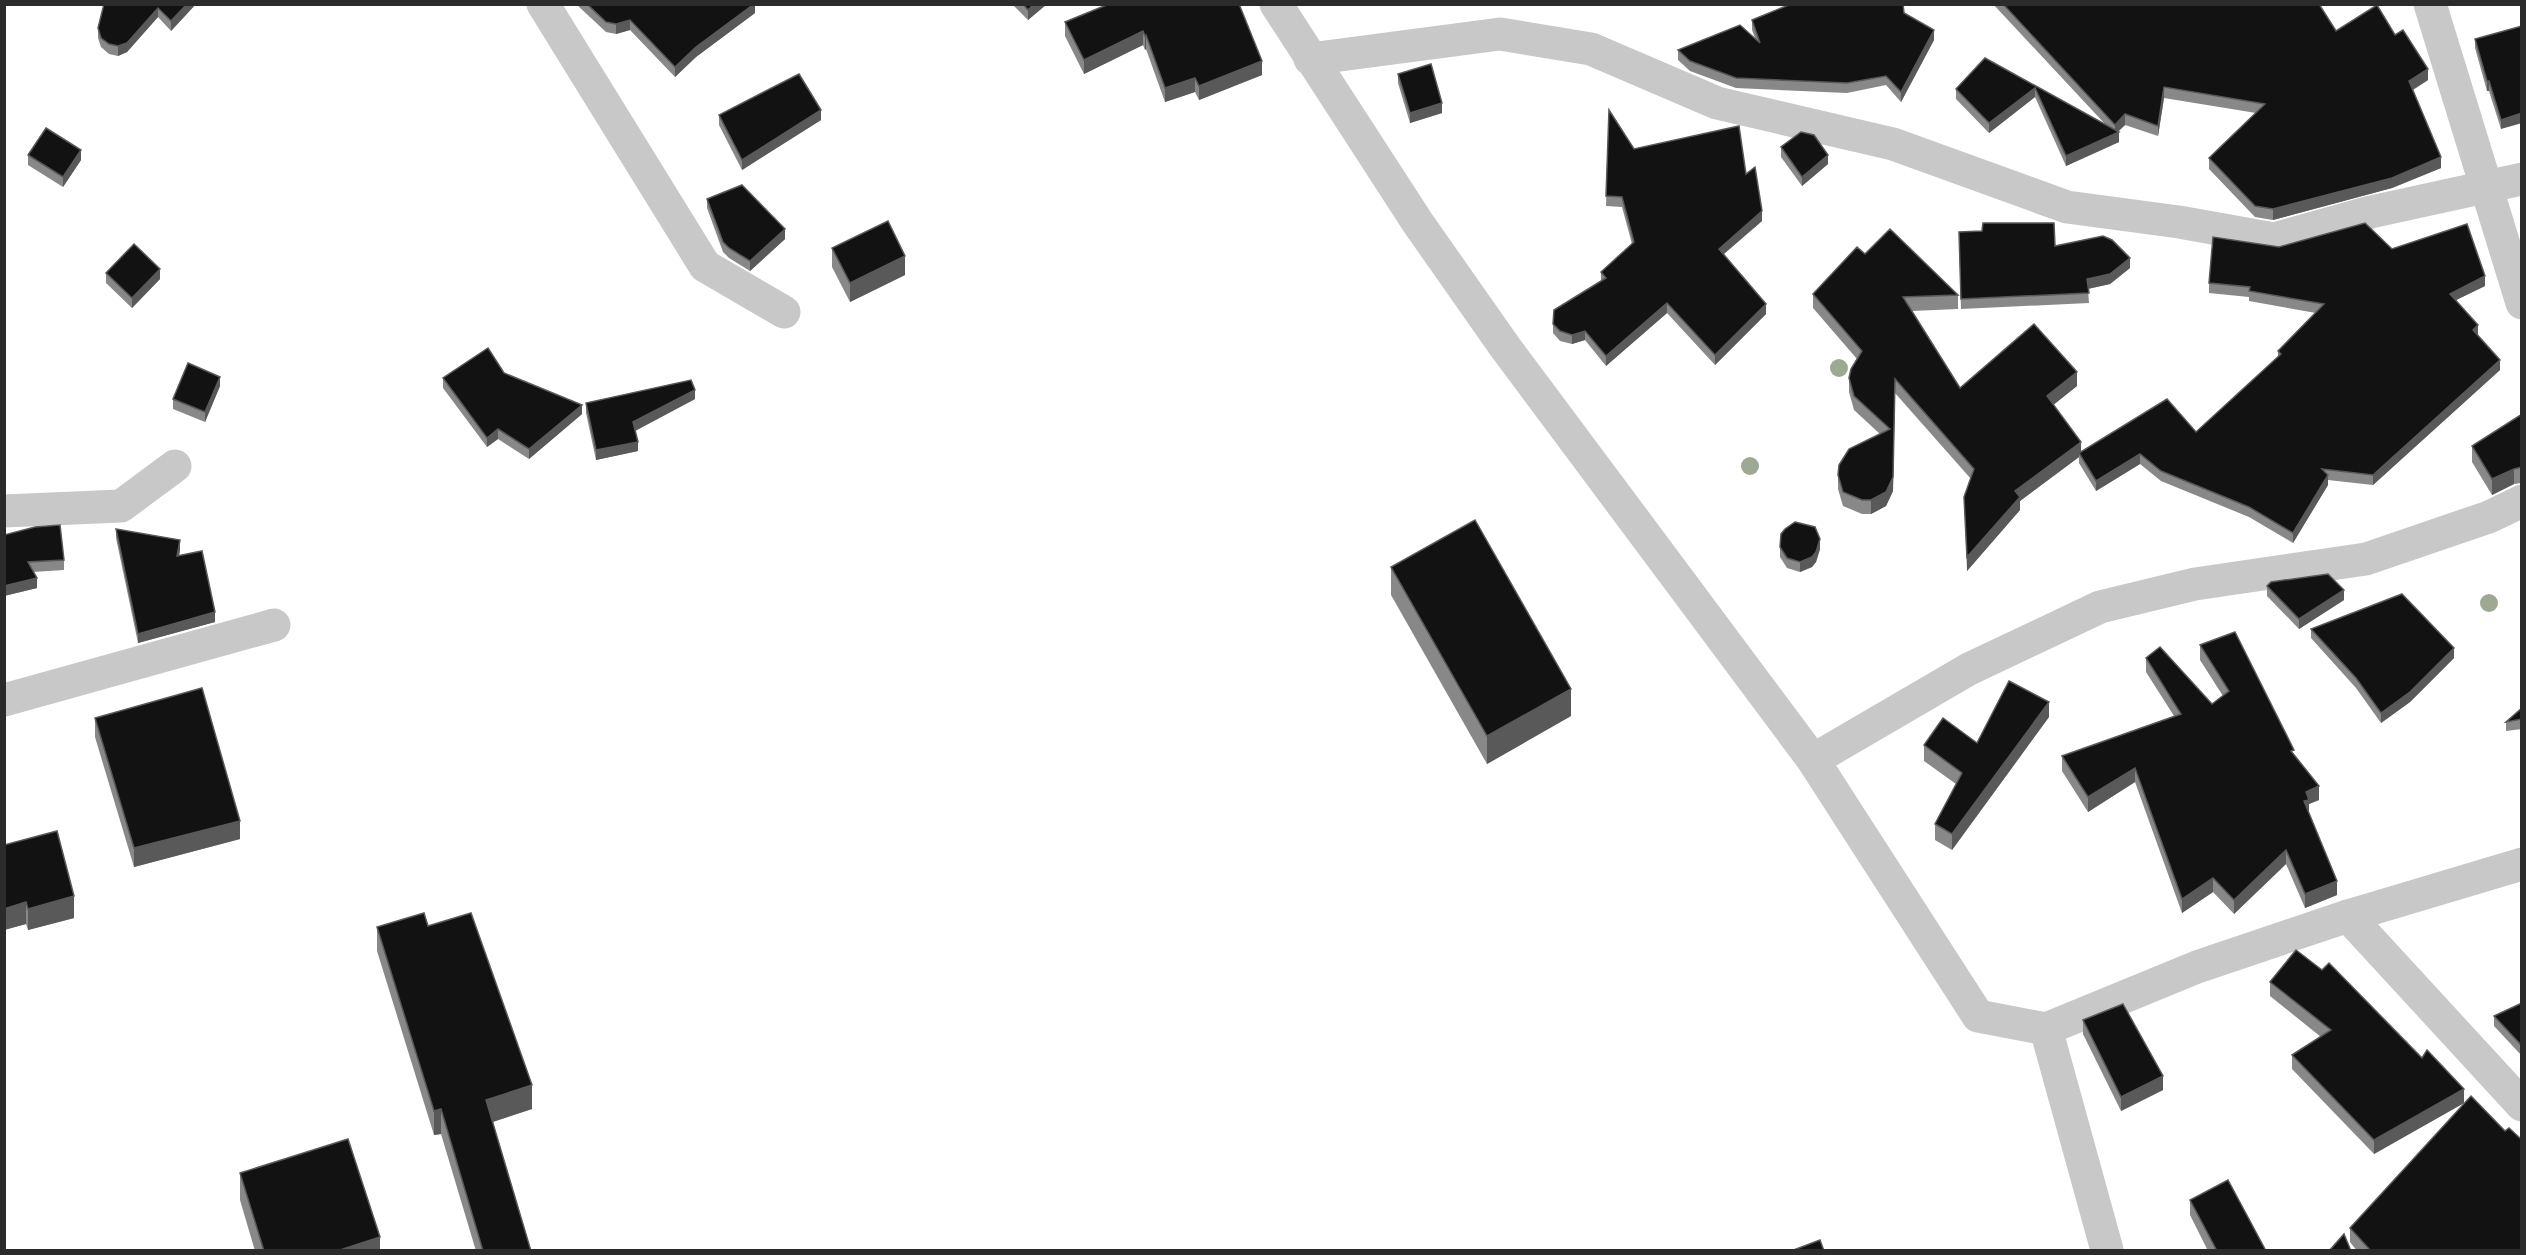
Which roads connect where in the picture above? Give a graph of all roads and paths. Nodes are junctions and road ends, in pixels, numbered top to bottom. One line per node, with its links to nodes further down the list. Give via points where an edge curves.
1 (543, 4): 8 (street, via 705,267)
2 (1276, 4): 4 (street)
3 (2430, 4): 6 (street)
4 (1311, 59): 6 (street, via 1500,34 1591,49 1717,103 1893,144 2067,207 2274,239 2371,212); 14 (street, via 1504,347)
5 (2522, 179): 6 (street)
6 (2485, 188): 7 (street)
7 (2522, 303)
8 (784, 312)
9 (175, 466): 11 (street, via 121,506)
10 (2522, 501): 14 (street, via 2489,518 2366,559 2195,584 2100,607 1969,669)
11 (4, 511)
12 (274, 625): 13 (street)
13 (4, 700)
14 (1813, 760): 17 (street, via 1978,1016)
15 (2522, 864): 16 (street)
16 (2348, 916): 17 (street, via 2197,967); 18 (street)
17 (2046, 1029): 19 (street)
18 (2522, 1105)
19 (2107, 1251)

